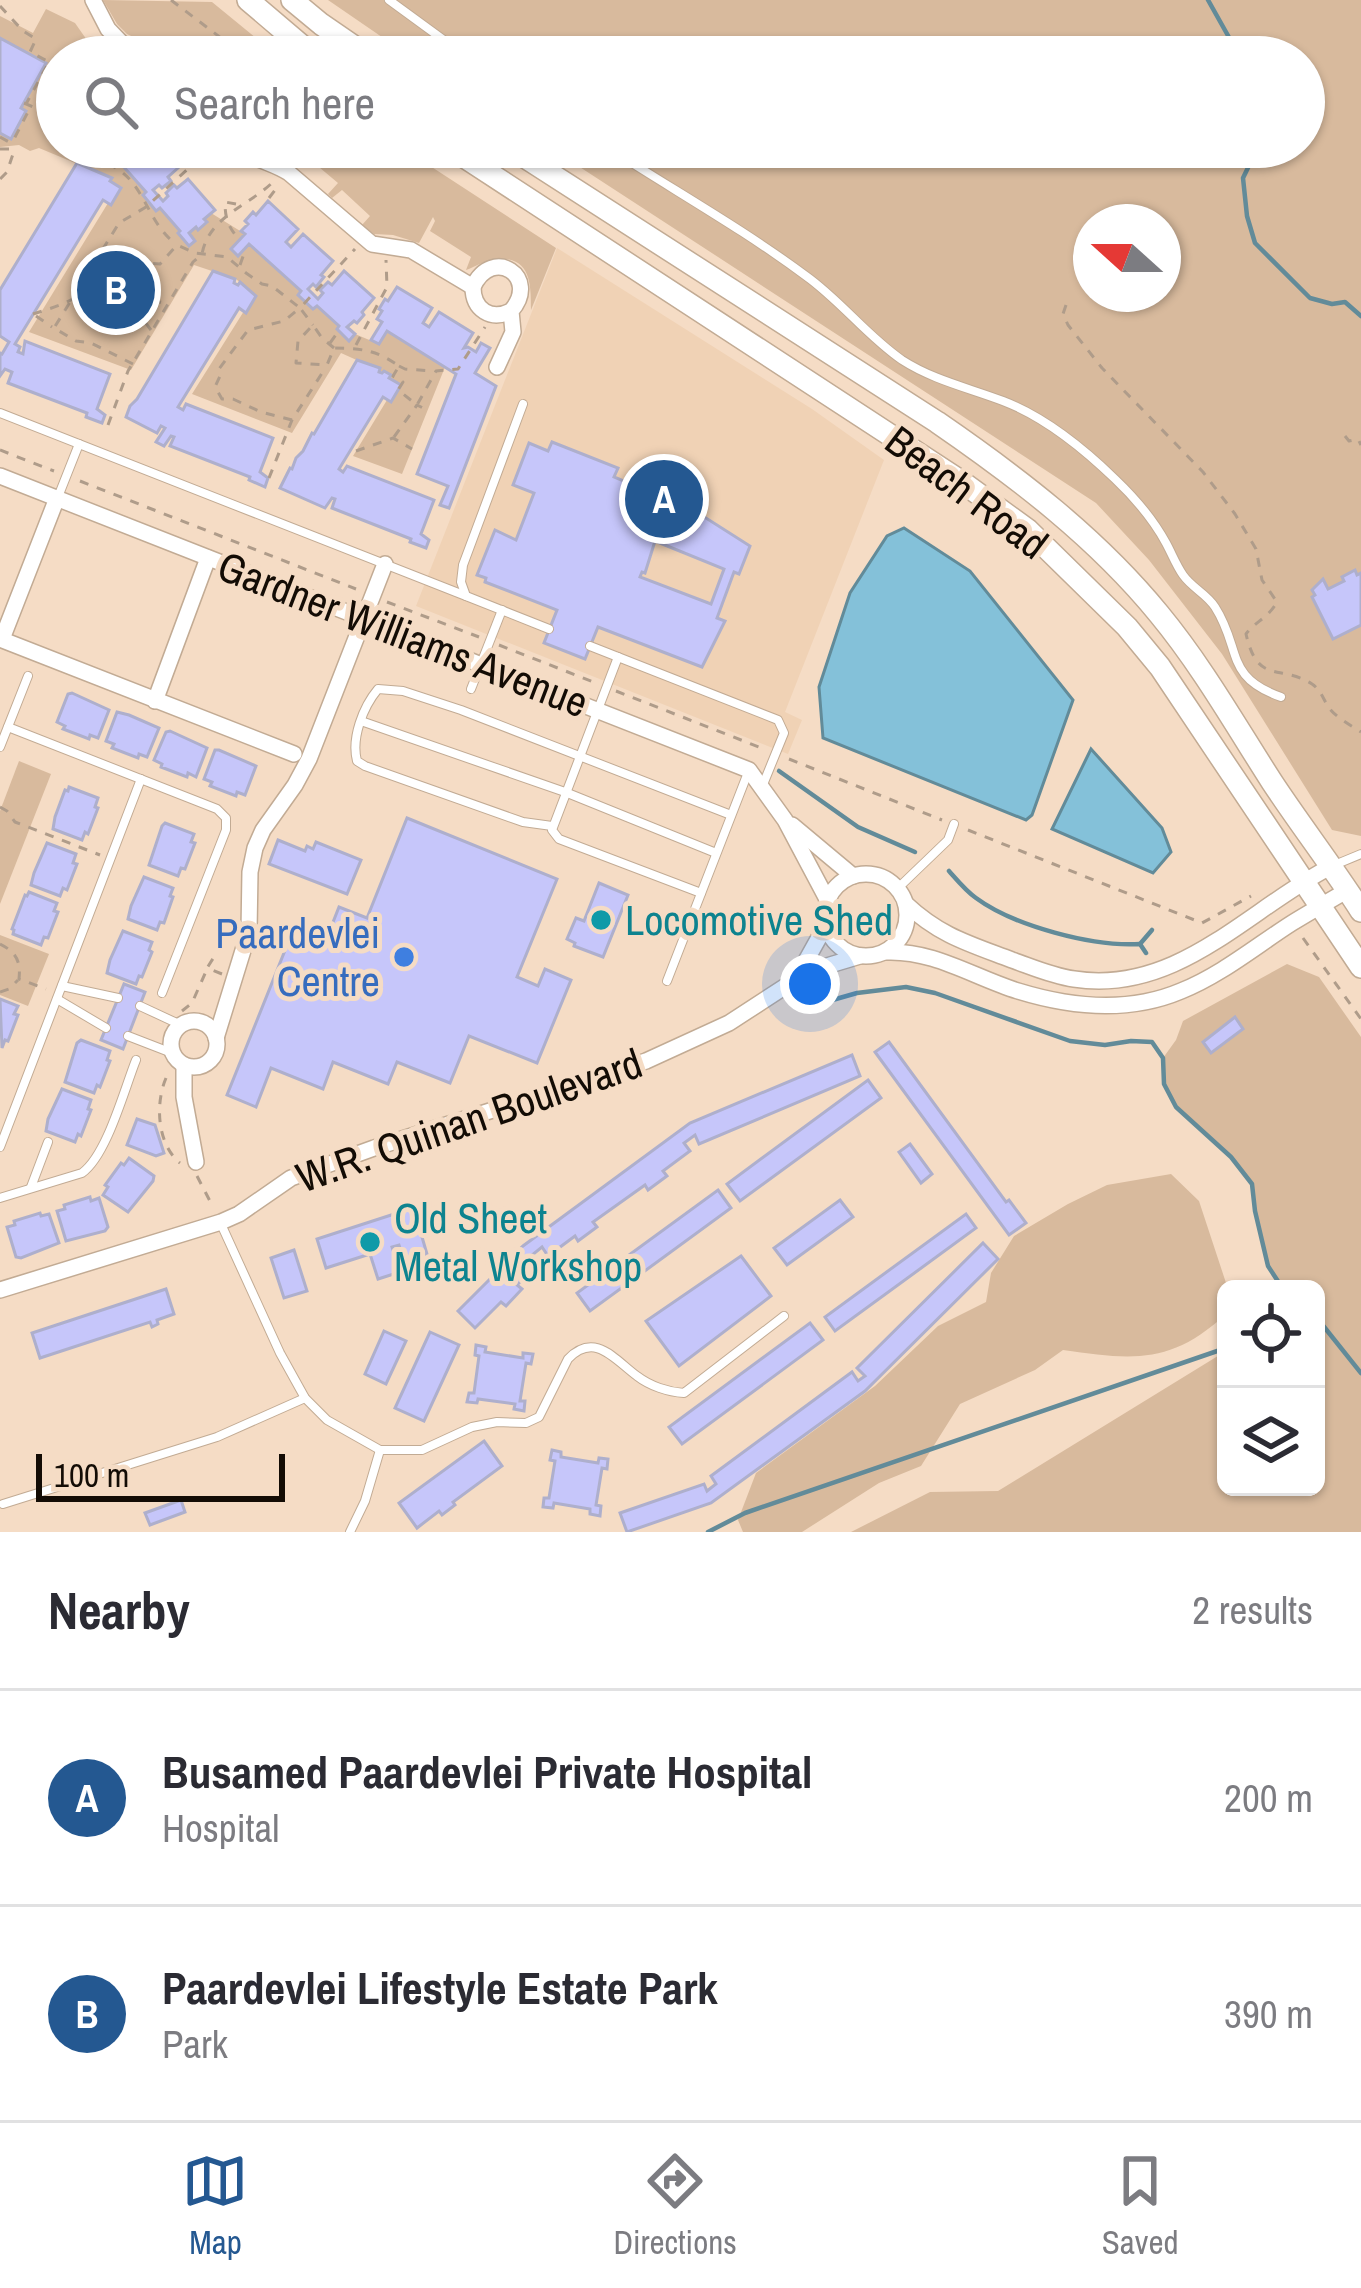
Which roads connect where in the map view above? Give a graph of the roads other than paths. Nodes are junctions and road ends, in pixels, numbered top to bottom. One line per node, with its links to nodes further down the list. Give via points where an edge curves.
1 (93, 0): 5 (street)
2 (248, 0): 6 (main road)
3 (292, 0): 7 (main road)
4 (389, 0): 8 (lane)
5 (116, 36)
6 (290, 36)
7 (338, 36)
8 (438, 36)
9 (281, 168): 13 (street, via 364,239 411,250)
10 (482, 168): 53 (main road, Beach Road, via 1028,530 1160,667)
11 (542, 168): 51 (main road, Beach Road, via 937,422 1088,540 1159,614)
12 (640, 168): 33 (lane, via 805,274 905,362 1007,402 1075,444 1145,512 1188,582 1212,601 1243,676)
13 (473, 287): 14 (street, via 478,307 491,315); 14 (street, via 488,268 511,270 522,291)
14 (512, 311): 15 (street, via 513,332)
15 (497, 367)
16 (523, 404): 23 (lane, via 463,565)
17 (0, 413): 18 (lane)
18 (79, 444): 20 (lane); 22 (lane)
19 (0, 476): 20 (street, Gardner Williams Avenue)
20 (57, 498): 21 (street, Gardner Williams Avenue); 27 (street)
21 (208, 558): 25 (street, Gardner Williams Avenue); 34 (street)
22 (385, 564): 23 (lane); 25 (street)
23 (466, 596): 24 (lane)
24 (502, 610): 26 (lane); 30 (lane)
25 (364, 619): 30 (street, Gardner Williams Avenue); 67 (street, via 309,759 258,840 248,939)
26 (549, 629)
27 (1, 639): 34 (street)
28 (590, 646): 29 (lane)
29 (618, 656): 35 (lane); 43 (lane, via 778,720 784,733)
30 (480, 664): 32 (lane); 35 (street, Gardner Williams Avenue)
31 (28, 676): 37 (lane)
32 (471, 688)
33 (1281, 697)
34 (155, 701): 39 (street)
35 (597, 710): 40 (lane); 41 (street, Gardner Williams Avenue)
36 (361, 722): 40 (lane, via 378,689 389,688); 44 (lane); 48 (lane, via 354,745 365,766)
37 (8, 727): 38 (lane); 42 (lane)
38 (0, 747)
39 (294, 754)
40 (579, 755): 44 (lane); 45 (lane)
41 (748, 770): 43 (street); 45 (lane)
42 (141, 779): 68 (lane); 69 (lane, via 226,818)
43 (761, 788): 46 (street)
44 (565, 792): 48 (lane); 49 (lane)
45 (731, 814): 49 (lane)
46 (785, 820): 52 (street); 57 (street)
47 (954, 824): 55 (lane, via 948,840)
48 (552, 826): 56 (lane, via 559,838)
49 (716, 853): 56 (lane)
50 (1361, 854): 51 (lane)
51 (1330, 867): 53 (street); 54 (main road, Beach Road)
52 (853, 876): 55 (street, via 880,876); 57 (street)
53 (1303, 881): 58 (street, via 1179,964 1101,981 1071,979 961,940); 59 (main road, Beach Road)
54 (1354, 885): 59 (street, W.R. Quinan Boulevard); 60 (main road, Beach Road)
55 (897, 889): 58 (street)
56 (700, 893): 66 (lane)
57 (828, 901): 61 (street, W.R. Quinan Boulevard)
58 (906, 904): 62 (street, via 904,932)
59 (1321, 906): 62 (street, W.R. Quinan Boulevard, via 1226,968 1144,1002 1061,1002 910,951); 64 (main road, Beach Road)
60 (1361, 911)
61 (826, 925): 63 (street, via 838,946); 65 (street, W.R. Quinan Boulevard)
62 (886, 952): 63 (street, W.R. Quinan Boulevard)
63 (860, 956): 65 (street, W.R. Quinan Boulevard)
64 (1361, 967)
65 (795, 980): 86 (street, W.R. Quinan Boulevard, via 679,1047 291,1178)
66 (667, 981)
67 (230, 987): 73 (street); 76 (street)
68 (59, 993): 70 (lane); 74 (lane); 82 (lane)
69 (162, 993)
70 (118, 998)
71 (140, 1006): 72 (lane)
72 (179, 1018): 73 (street); 77 (street, via 171,1040)
73 (200, 1022): 76 (street)
74 (106, 1028)
75 (128, 1036): 77 (lane)
76 (216, 1038): 79 (street)
77 (178, 1059): 79 (street); 80 (street)
78 (136, 1060): 84 (lane, via 96,1161)
79 (206, 1064): 80 (street)
80 (188, 1117): 83 (street)
81 (48, 1142): 84 (lane)
82 (0, 1148)
83 (193, 1168)
84 (31, 1189): 85 (lane)
85 (0, 1198)
86 (221, 1222): 87 (street, W.R. Quinan Boulevard); 89 (lane)
87 (0, 1290)
88 (784, 1316): 90 (lane, via 684,1393 586,1347 568,1359 538,1417 526,1423 472,1427 422,1450)
89 (305, 1398): 90 (lane); 91 (lane, via 217,1437)
90 (380, 1450): 92 (lane)
91 (3, 1504)
92 (350, 1532)

